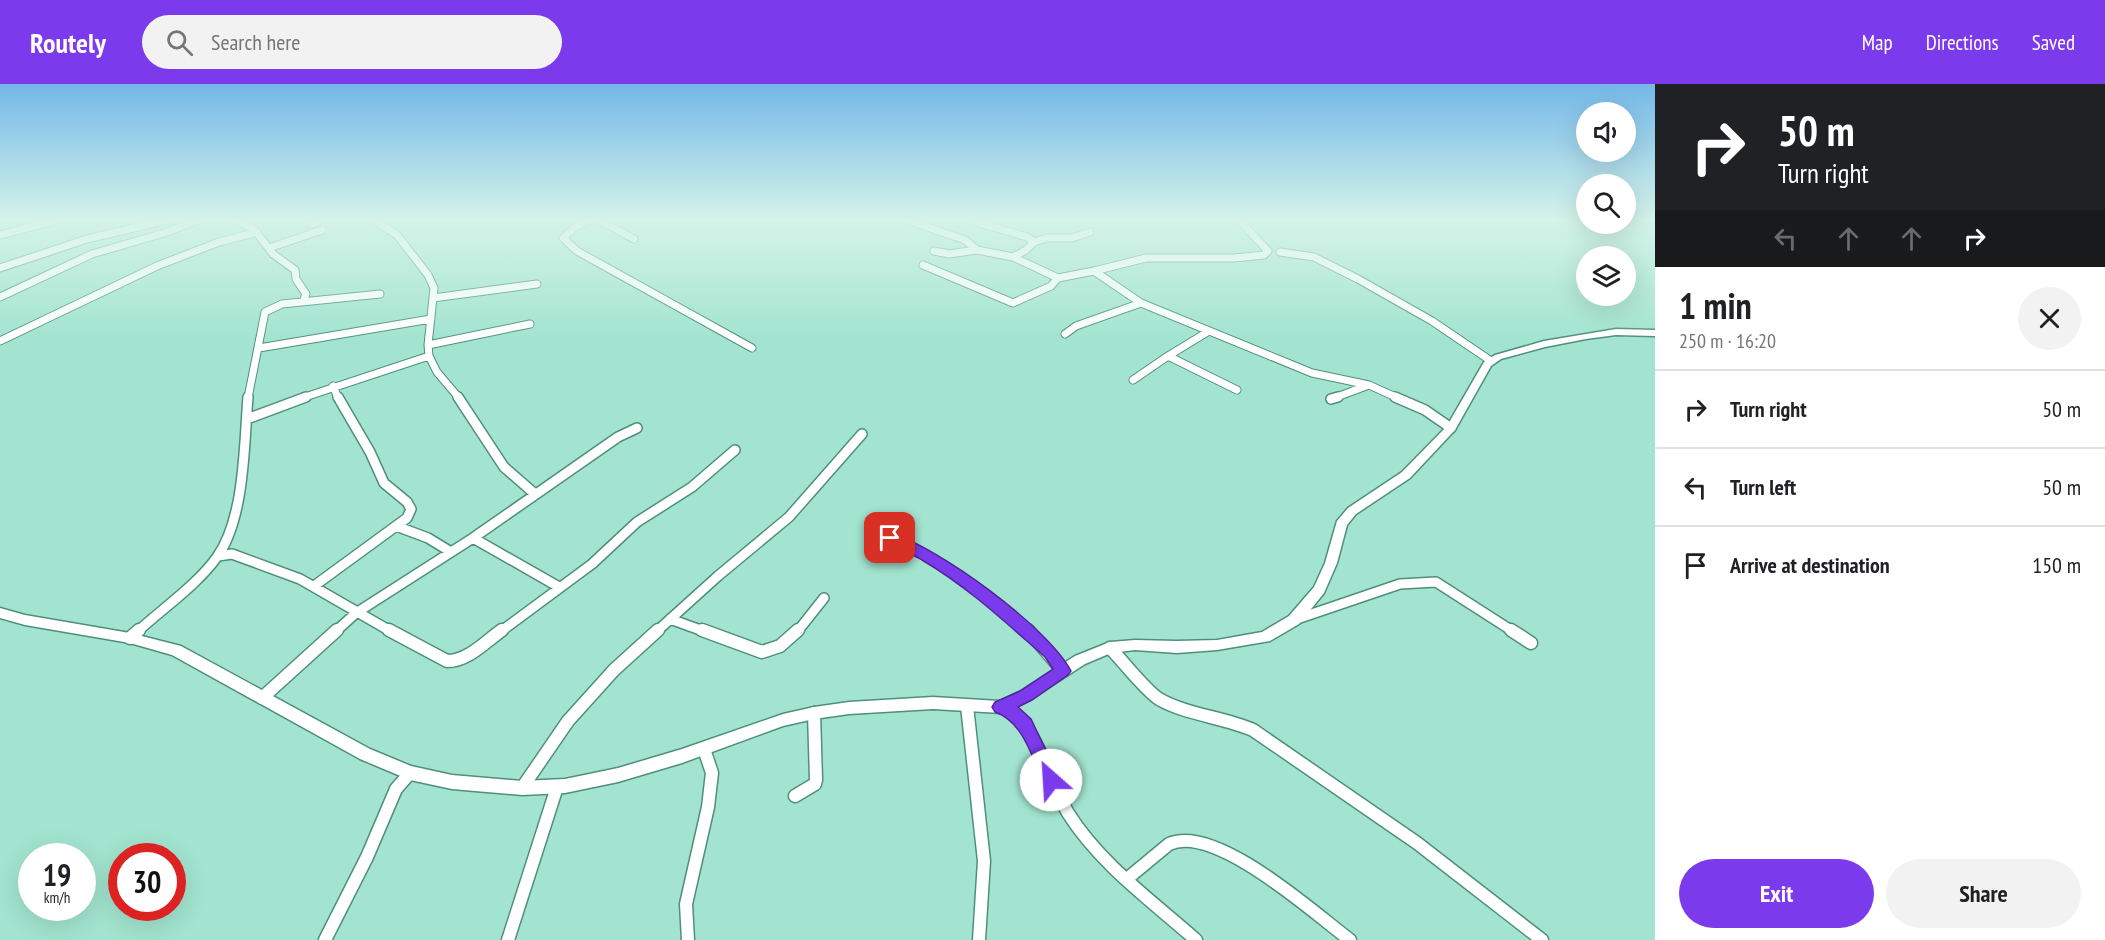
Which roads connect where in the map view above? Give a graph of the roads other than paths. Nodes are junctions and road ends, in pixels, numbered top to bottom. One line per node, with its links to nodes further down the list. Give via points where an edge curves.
1 (24, 260): 11 (street)
2 (79, 260): 16 (street)
3 (173, 260): 25 (street)
4 (283, 260): 18 (street, via 295,270 306,294)
5 (418, 260): 17 (street, via 434,288)
6 (592, 260): 28 (street)
7 (1019, 260): 13 (street)
8 (1138, 260): 12 (street)
9 (1320, 260): 31 (street, via 1432,321)
10 (923, 265): 13 (street, via 1013,303 1051,286)
11 (0, 268)
12 (1094, 271): 13 (street); 19 (street)
13 (1058, 278)
14 (537, 284): 17 (street)
15 (380, 294): 18 (street)
16 (0, 297)
17 (433, 298): 20 (street)
18 (303, 302): 27 (street, via 267,310)
19 (1141, 303): 22 (street); 24 (street, via 1076,326)
20 (431, 319): 26 (street); 27 (street)
21 (530, 324): 26 (street)
22 (1209, 331): 30 (street); 34 (street, via 1312,373)
23 (1655, 333): 31 (street, via 1586,336)
24 (1065, 334)
25 (0, 341)
26 (428, 345): 29 (street)
27 (259, 348): 37 (street, via 250,380)
28 (752, 348)
29 (429, 356): 33 (street); 42 (street, via 504,467)
30 (1168, 356): 32 (street); 35 (street)
31 (1491, 361): 39 (street)
32 (1133, 380)
33 (333, 386): 37 (street); 43 (street, via 384,483 411,509)
34 (1369, 386): 36 (street); 39 (street, via 1425,410)
35 (1237, 390)
36 (1330, 399)
37 (247, 419): 47 (street, via 238,505)
38 (637, 428): 42 (street)
39 (1451, 428): 54 (street, via 1406,475 1341,524 1319,590)
40 (862, 434): 53 (street, via 789,517)
41 (735, 450): 49 (street, via 692,487 637,522 592,564)
42 (535, 494): 45 (street)
43 (396, 526): 46 (street); 48 (street)
44 (883, 536): 58 (street, via 908,545 983,593 1050,652)
45 (472, 538): 46 (street); 49 (street)
46 (451, 552): 52 (street)
47 (219, 556): 48 (street, via 232,554); 55 (street)
48 (314, 586): 52 (street)
49 (559, 587): 52 (street, via 457,661 447,661)
50 (824, 598): 53 (street, via 788,639 771,652)
51 (0, 613): 55 (street)
52 (356, 613): 59 (street)
53 (670, 619): 66 (street, via 614,670 568,721)
54 (1294, 620): 56 (street, via 1400,584 1436,582); 57 (street, via 1265,637 1217,645)
55 (130, 638): 59 (street, via 176,650)
56 (1531, 643)
57 (1110, 648): 58 (street); 75 (street, via 1157,698 1253,730 1417,843)
58 (1063, 671): 61 (street)
59 (262, 698): 64 (street, via 365,754)
60 (967, 706): 61 (street); 62 (street, via 933,703); 72 (street, via 984,861)
61 (1001, 707): 68 (street, via 1008,708 1025,724 1074,821 1097,852)
62 (814, 713): 63 (street); 67 (street, via 816,780)
63 (704, 748): 65 (street, via 618,774); 71 (street, via 712,773 686,904)
64 (410, 773): 66 (street, via 452,782); 69 (street, via 396,789 368,857)
65 (556, 787): 66 (street); 70 (street)
66 (522, 788)
67 (795, 796)
68 (1128, 878): 73 (street); 74 (street, via 1164,848 1194,839 1260,872)
69 (325, 940)
70 (508, 940)
71 (688, 940)
72 (979, 940)
73 (1196, 940)
74 (1350, 940)
75 (1542, 940)

